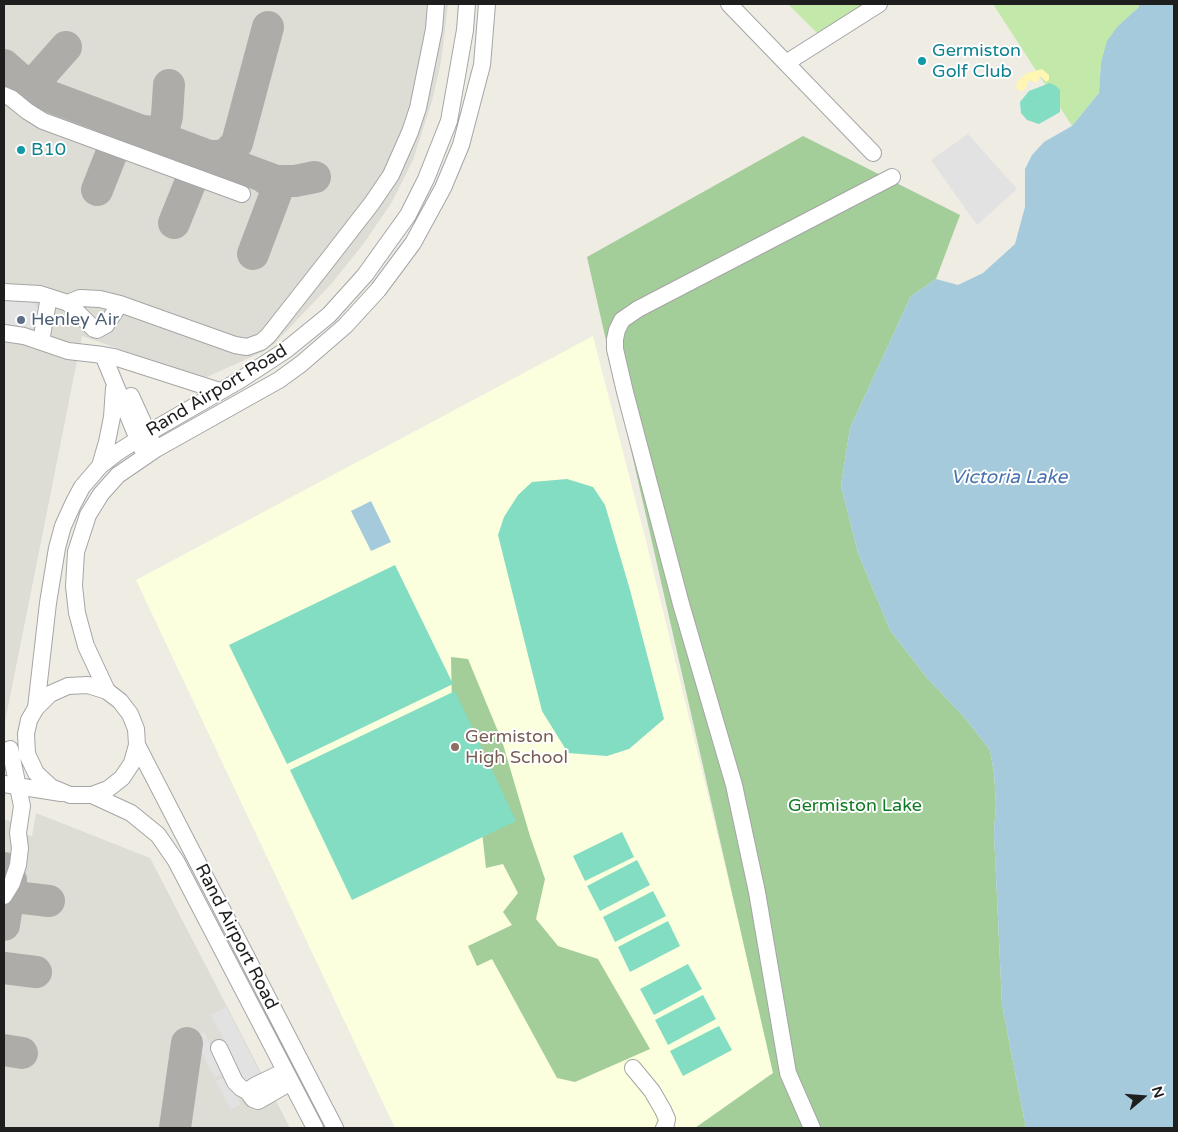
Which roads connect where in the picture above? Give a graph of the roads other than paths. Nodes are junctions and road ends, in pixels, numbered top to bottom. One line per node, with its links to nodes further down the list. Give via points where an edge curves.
1 (436, 4): 14 (street, via 418,108 391,175 268,336 256,345 241,347)
2 (467, 4): 19 (street, Rand Airport Road, via 448,121 426,180 408,215 365,275 329,316 286,350)
3 (487, 4): 21 (street, Rand Airport Road, via 482,65 461,145 443,188 413,243 378,290 345,326 279,380)
4 (728, 4): 6 (street)
5 (879, 4): 6 (street)
6 (786, 63): 8 (street)
7 (4, 95): 10 (street, via 43,121)
8 (873, 153)
9 (892, 177): 39 (street, via 638,309 622,320 615,339 625,392 681,604 734,785 757,892 788,1073)
10 (242, 194)
11 (4, 292): 12 (street)
12 (49, 297): 13 (street); 16 (street)
13 (68, 303): 14 (street, via 86,298); 14 (street, via 97,330 106,325)
14 (120, 304)
15 (4, 333): 16 (street)
16 (41, 341): 17 (street, via 68,351)
17 (108, 356): 18 (street); 19 (street); 20 (street)
18 (114, 384): 20 (street); 22 (street, via 112,416)
19 (220, 392): 20 (street, Rand Airport Road)
20 (143, 436): 21 (street); 22 (street, Rand Airport Road)
21 (151, 453): 23 (street, Rand Airport Road, via 118,475 101,494 88,515 76,552 74,586 77,613 86,646)
22 (100, 466): 24 (street, Rand Airport Road, via 73,504 57,548)
23 (107, 691): 24 (street, Rand Airport Road, via 88,685 68,686 50,694); 26 (street, Rand Airport Road, via 130,714 136,729)
24 (36, 708): 25 (street, Rand Airport Road)
25 (26, 734): 27 (street); 29 (street, Rand Airport Road, via 28,754 36,773 51,787)
26 (136, 745): 30 (street, Rand Airport Road, via 132,763 122,778 108,789); 33 (street, Rand Airport Road)
27 (7, 751): 28 (street)
28 (11, 786): 29 (street); 31 (street, via 22,806 18,833 20,848 12,883)
29 (70, 795): 30 (street, Rand Airport Road)
30 (92, 795): 35 (street, Rand Airport Road, via 131,813 158,834 176,861)
31 (4, 896)
32 (218, 1048): 35 (street, via 235,1082 253,1099 258,1101)
33 (299, 1058): 35 (street); 37 (street, Rand Airport Road)
34 (633, 1068): 38 (street, via 663,1110 667,1119)
35 (290, 1081): 36 (street, Rand Airport Road)
36 (315, 1128)
37 (335, 1128)
38 (664, 1128)
39 (812, 1128)

